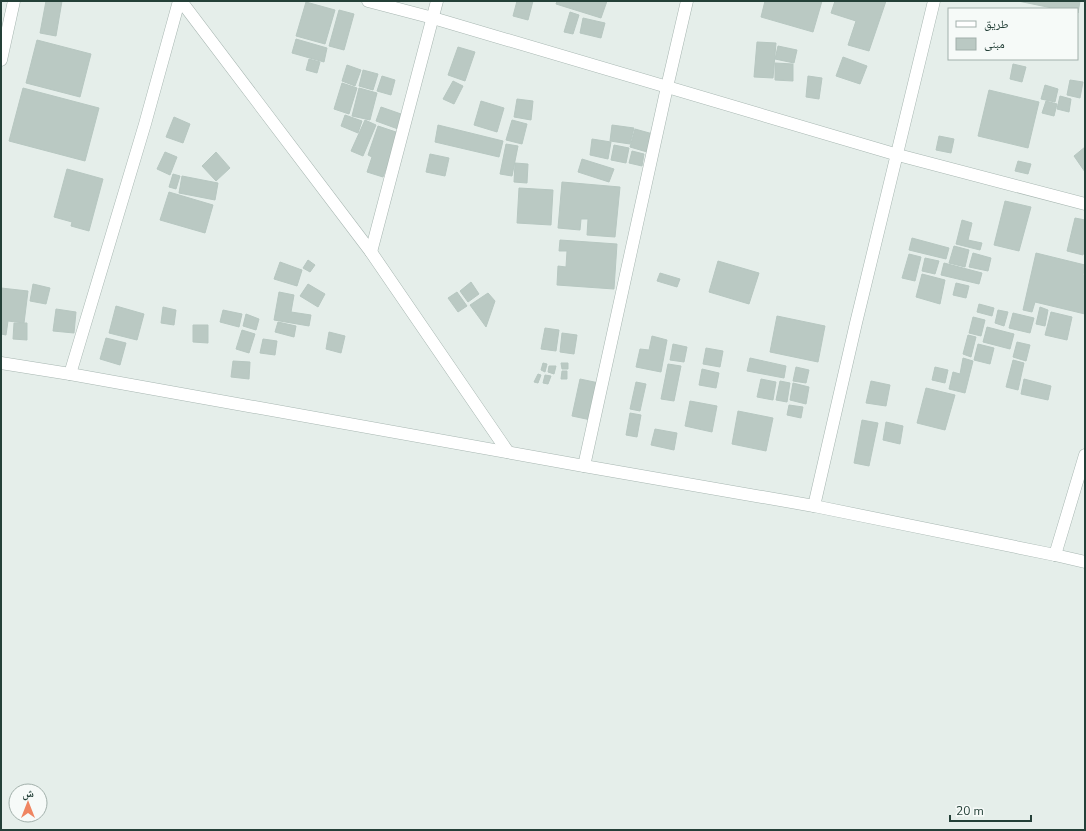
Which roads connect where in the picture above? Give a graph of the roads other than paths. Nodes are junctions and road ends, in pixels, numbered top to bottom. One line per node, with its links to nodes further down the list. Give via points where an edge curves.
1 (14, 1): 8 (street)
2 (180, 1): 12 (street); 14 (street)
3 (368, 1): 7 (street)
4 (437, 1): 7 (street)
5 (687, 1): 9 (street)
6 (934, 1): 10 (street)
7 (433, 18): 9 (street); 12 (street)
8 (1, 60)
9 (666, 87): 10 (street); 17 (street)
10 (898, 155): 11 (street); 18 (street)
11 (1085, 204)
12 (371, 252): 15 (street)
13 (1, 363): 14 (street)
14 (70, 374): 15 (street)
15 (508, 452): 17 (street)
16 (1085, 455): 19 (street)
17 (584, 466): 18 (street)
18 (814, 506): 19 (street)
19 (1054, 555): 20 (street)
20 (1085, 562)

